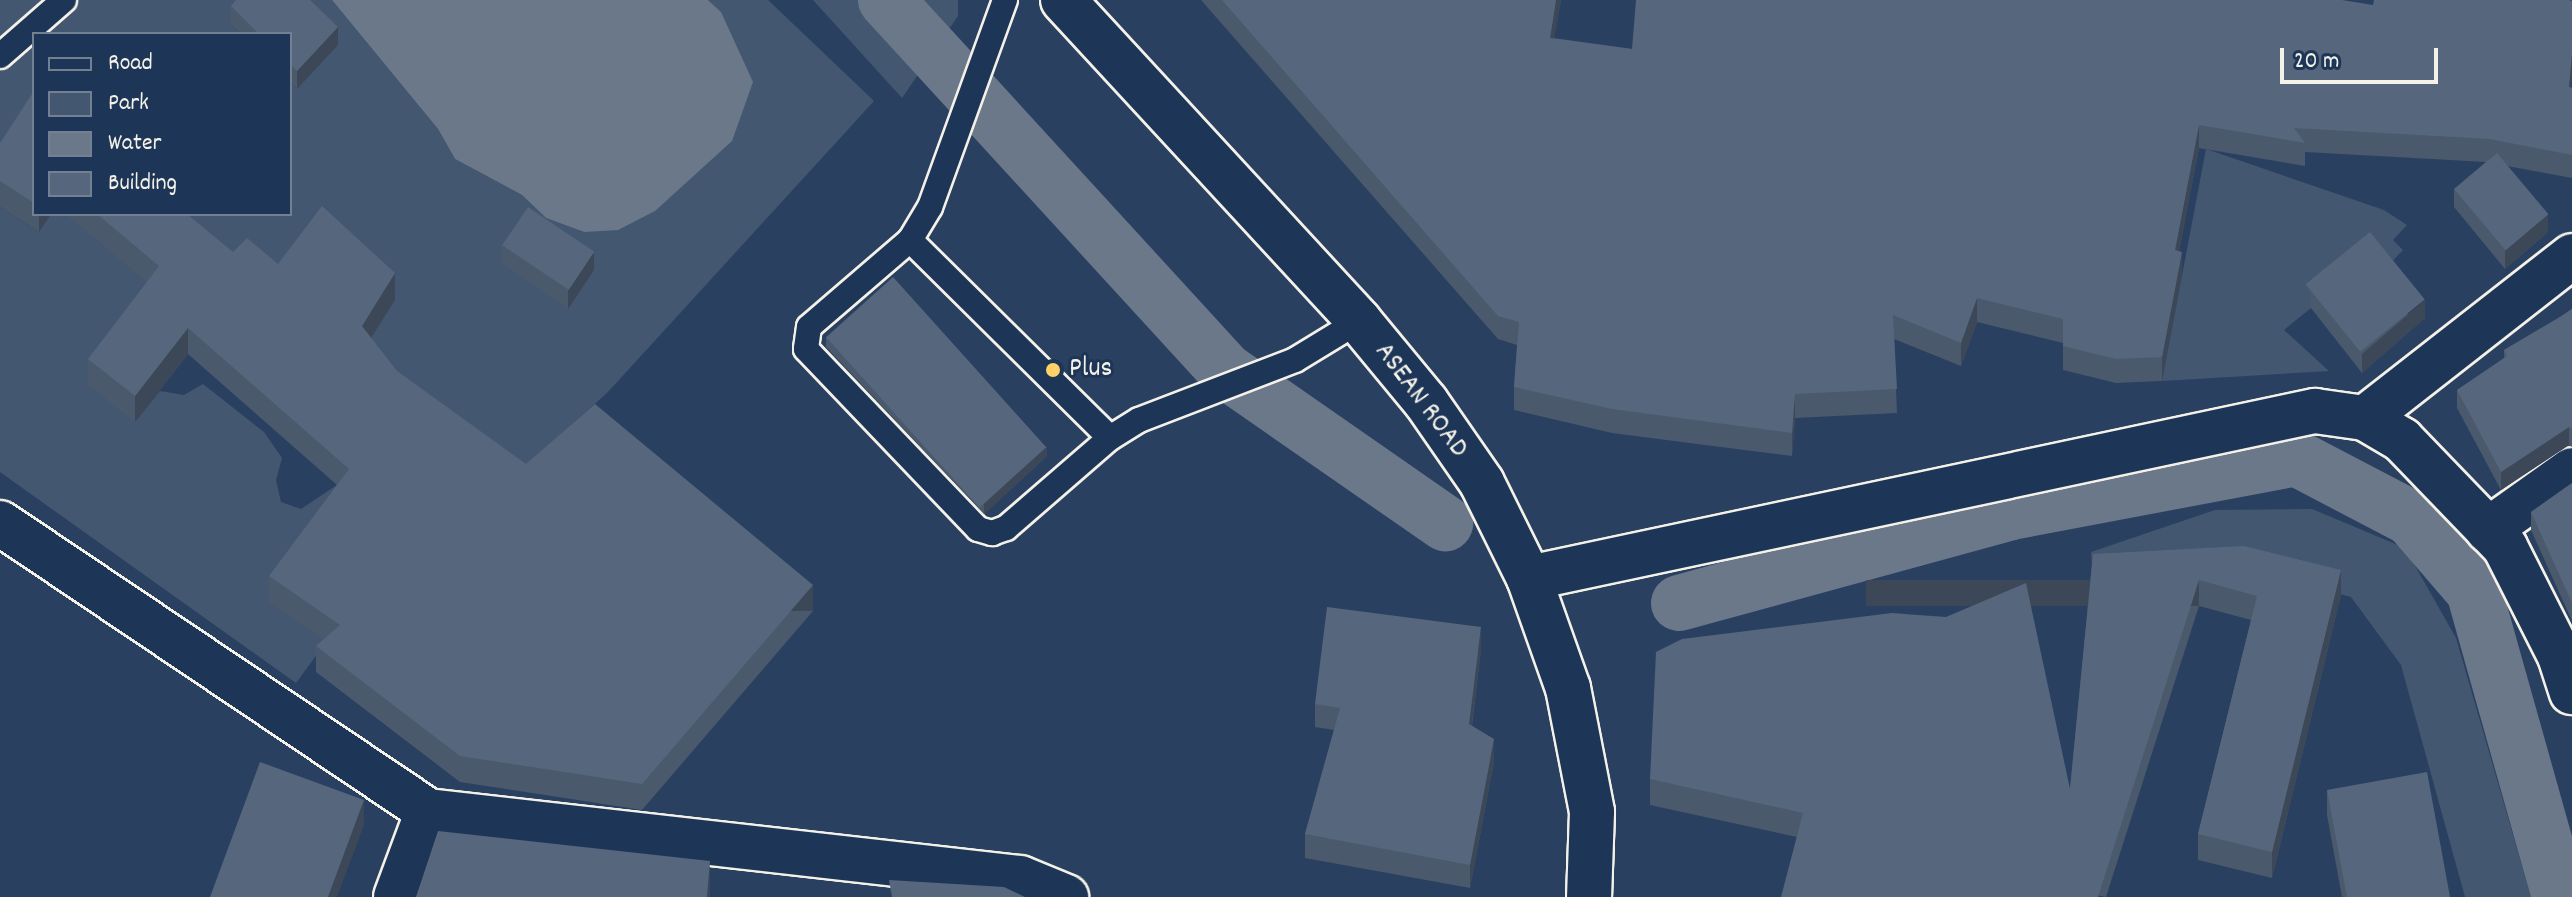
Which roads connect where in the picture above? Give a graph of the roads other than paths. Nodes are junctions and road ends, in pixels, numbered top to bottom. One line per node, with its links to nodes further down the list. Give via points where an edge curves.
1 (64, 0): 4 (lane)
2 (1005, 0): 5 (lane, via 930,207)
3 (1063, 0): 7 (street, ASEAN ROAD)
4 (0, 56)
5 (910, 240): 9 (lane); 9 (lane, via 809,327 806,349 978,529 992,533 1006,528)
6 (2572, 256): 8 (street)
7 (1359, 321): 9 (lane, via 1295,360 1139,420); 13 (street, ASEAN ROAD, via 1426,402 1482,483)
8 (2365, 418): 12 (street, via 2402,440); 13 (street, via 2315,411)
9 (1110, 438)
10 (2572, 470): 12 (street)
11 (0, 523): 15 (street)
12 (2488, 530): 14 (street, via 2505,547 2560,656)
13 (1529, 578): 18 (street, ASEAN ROAD, via 1568,688 1592,812)
14 (2572, 692)
15 (428, 811): 16 (street); 17 (street, via 1020,878)
16 (396, 897)
17 (1066, 897)
18 (1589, 897)

